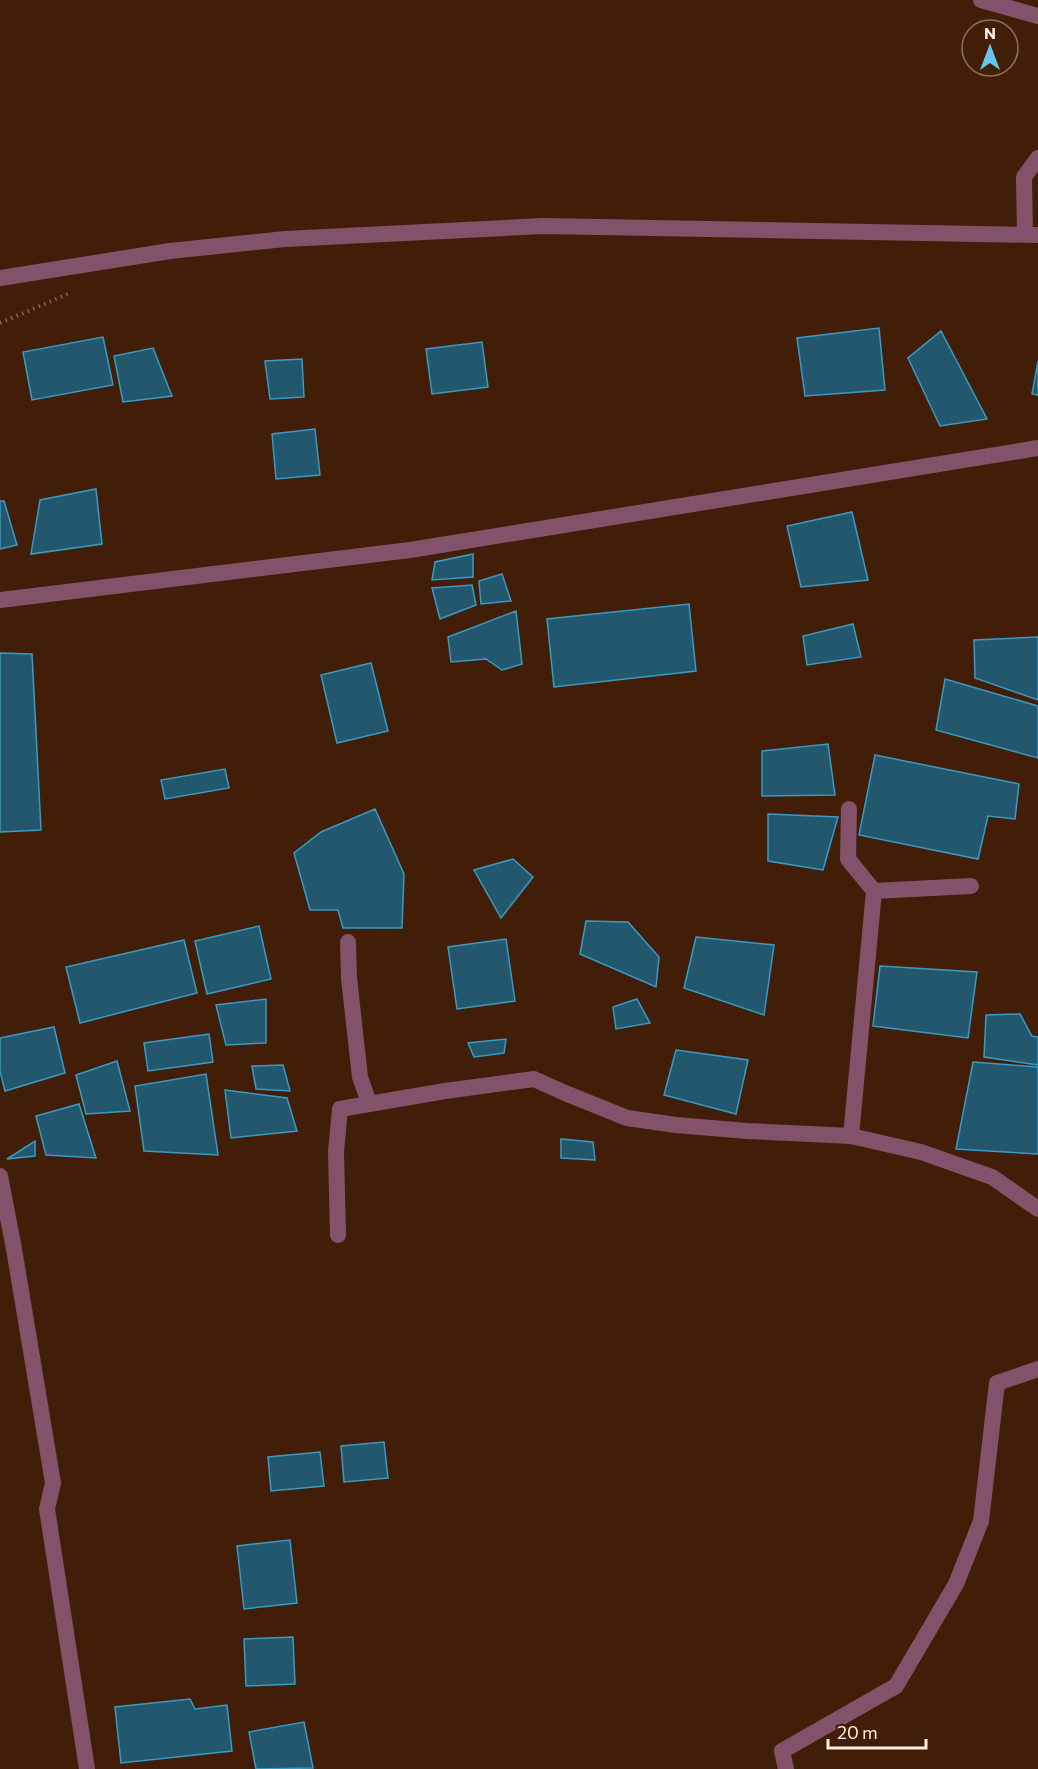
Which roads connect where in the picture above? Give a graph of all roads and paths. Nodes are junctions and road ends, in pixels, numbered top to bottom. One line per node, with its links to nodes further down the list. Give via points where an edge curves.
1 (981, 0): 2 (street)
2 (1038, 16)
3 (1038, 158): 4 (street, via 1024,177)
4 (1034, 236): 5 (street, via 543,226 285,239 170,251)
5 (0, 278)
6 (1038, 448): 7 (street, via 410,550)
7 (0, 600)
8 (849, 809): 10 (street, via 848,859)
9 (971, 886): 10 (street)
10 (874, 891): 13 (street)
11 (348, 942): 12 (street, via 360,1077)
12 (369, 1103): 13 (street, via 534,1079 627,1118 747,1131); 16 (street, via 340,1109 336,1152)
13 (851, 1136): 15 (street, via 921,1152 992,1178)
14 (0, 1176): 17 (street)
15 (1038, 1209)
16 (338, 1235)
17 (7, 1249): 19 (street, via 53,1483 46,1509)
18 (1038, 1369): 20 (street, via 997,1383 981,1521 956,1584 896,1686 782,1751)
19 (87, 1769)
20 (786, 1769)

